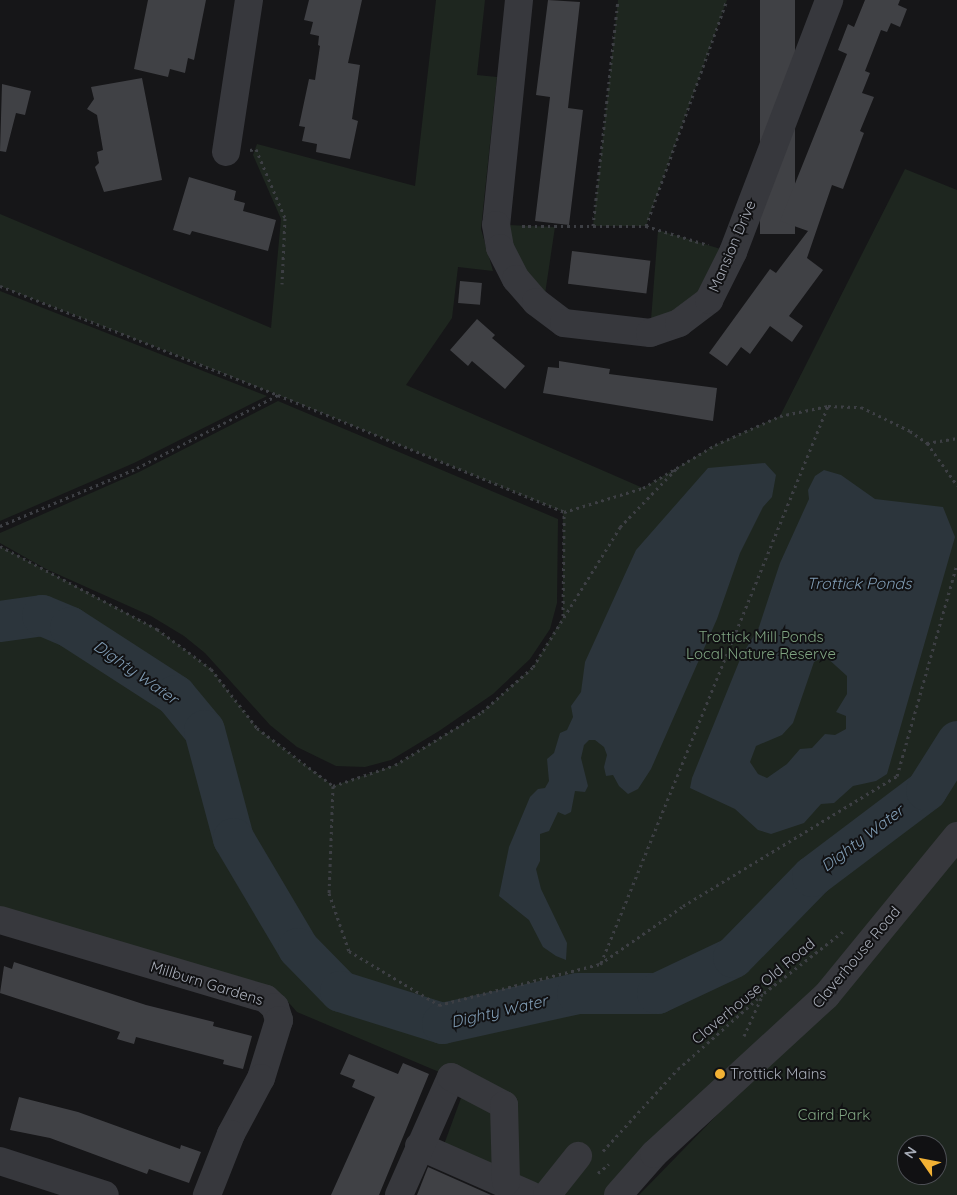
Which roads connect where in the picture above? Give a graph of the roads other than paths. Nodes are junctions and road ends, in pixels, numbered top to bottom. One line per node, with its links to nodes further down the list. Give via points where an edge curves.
1 (249, 0): 4 (street)
2 (519, 0): 3 (street, Mansion Drive, via 496,225 500,248 516,279 536,302 564,323 650,333 679,324 709,300 733,252)
3 (828, 0)
4 (226, 152)
5 (957, 836): 15 (street, Claverhouse Road, via 826,996 654,1154)
6 (0, 920): 12 (street, Millburn Gardens, via 266,999 275,1007 279,1020 261,1078 231,1134)
7 (419, 1146): 10 (street); 10 (street, via 451,1077 504,1105); 13 (street)
8 (590, 1154): 14 (street)
9 (0, 1161): 11 (street)
10 (518, 1190)
11 (105, 1195)
12 (207, 1195)
13 (399, 1195)
14 (546, 1195)
15 (618, 1195)

